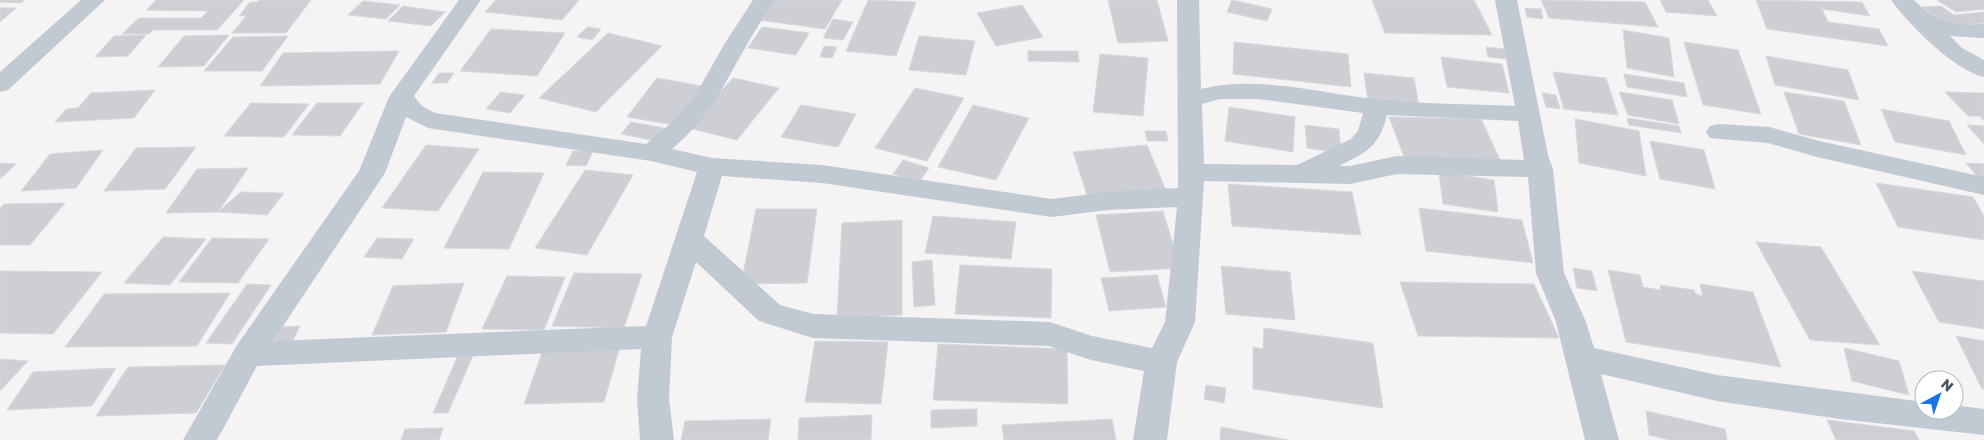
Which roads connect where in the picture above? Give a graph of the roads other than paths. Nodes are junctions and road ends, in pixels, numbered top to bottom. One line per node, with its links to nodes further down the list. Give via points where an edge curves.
1 (94, 0): 10 (street)
2 (470, 0): 11 (street)
3 (764, 0): 16 (street, via 706,97 685,125)
4 (1188, 0): 12 (street)
5 (1506, 0): 14 (street)
6 (1902, 0): 7 (street)
7 (1925, 21): 8 (street, via 1941,28); 9 (street, via 1954,53)
8 (1984, 31)
9 (1984, 70)
10 (0, 86)
11 (401, 97): 16 (street, via 413,111 428,120); 24 (street, via 372,173)
12 (1190, 100): 13 (street, via 1220,92 1258,92); 20 (street)
13 (1377, 107): 14 (street); 19 (street, via 1370,133 1360,145)
14 (1529, 114): 18 (street)
15 (1719, 132): 21 (street, via 1769,136)
16 (651, 152): 17 (street)
17 (712, 167): 20 (street, via 822,174 1052,208); 22 (street)
18 (1540, 169): 19 (street, via 1397,165 1350,175); 25 (street, via 1550,273 1571,322)
19 (1301, 174): 20 (street)
20 (1191, 185): 26 (street, via 1180,322)
21 (1984, 186)
22 (688, 238): 23 (street); 26 (street, via 770,313 813,326 1050,334 1091,348)
23 (657, 337): 24 (street); 29 (street, via 654,399)
24 (248, 354): 28 (street)
25 (1581, 357): 27 (street, via 1716,388); 31 (street)
26 (1161, 362): 30 (street)
27 (1984, 422)
28 (200, 440)
29 (657, 440)
30 (1150, 440)
31 (1602, 440)

